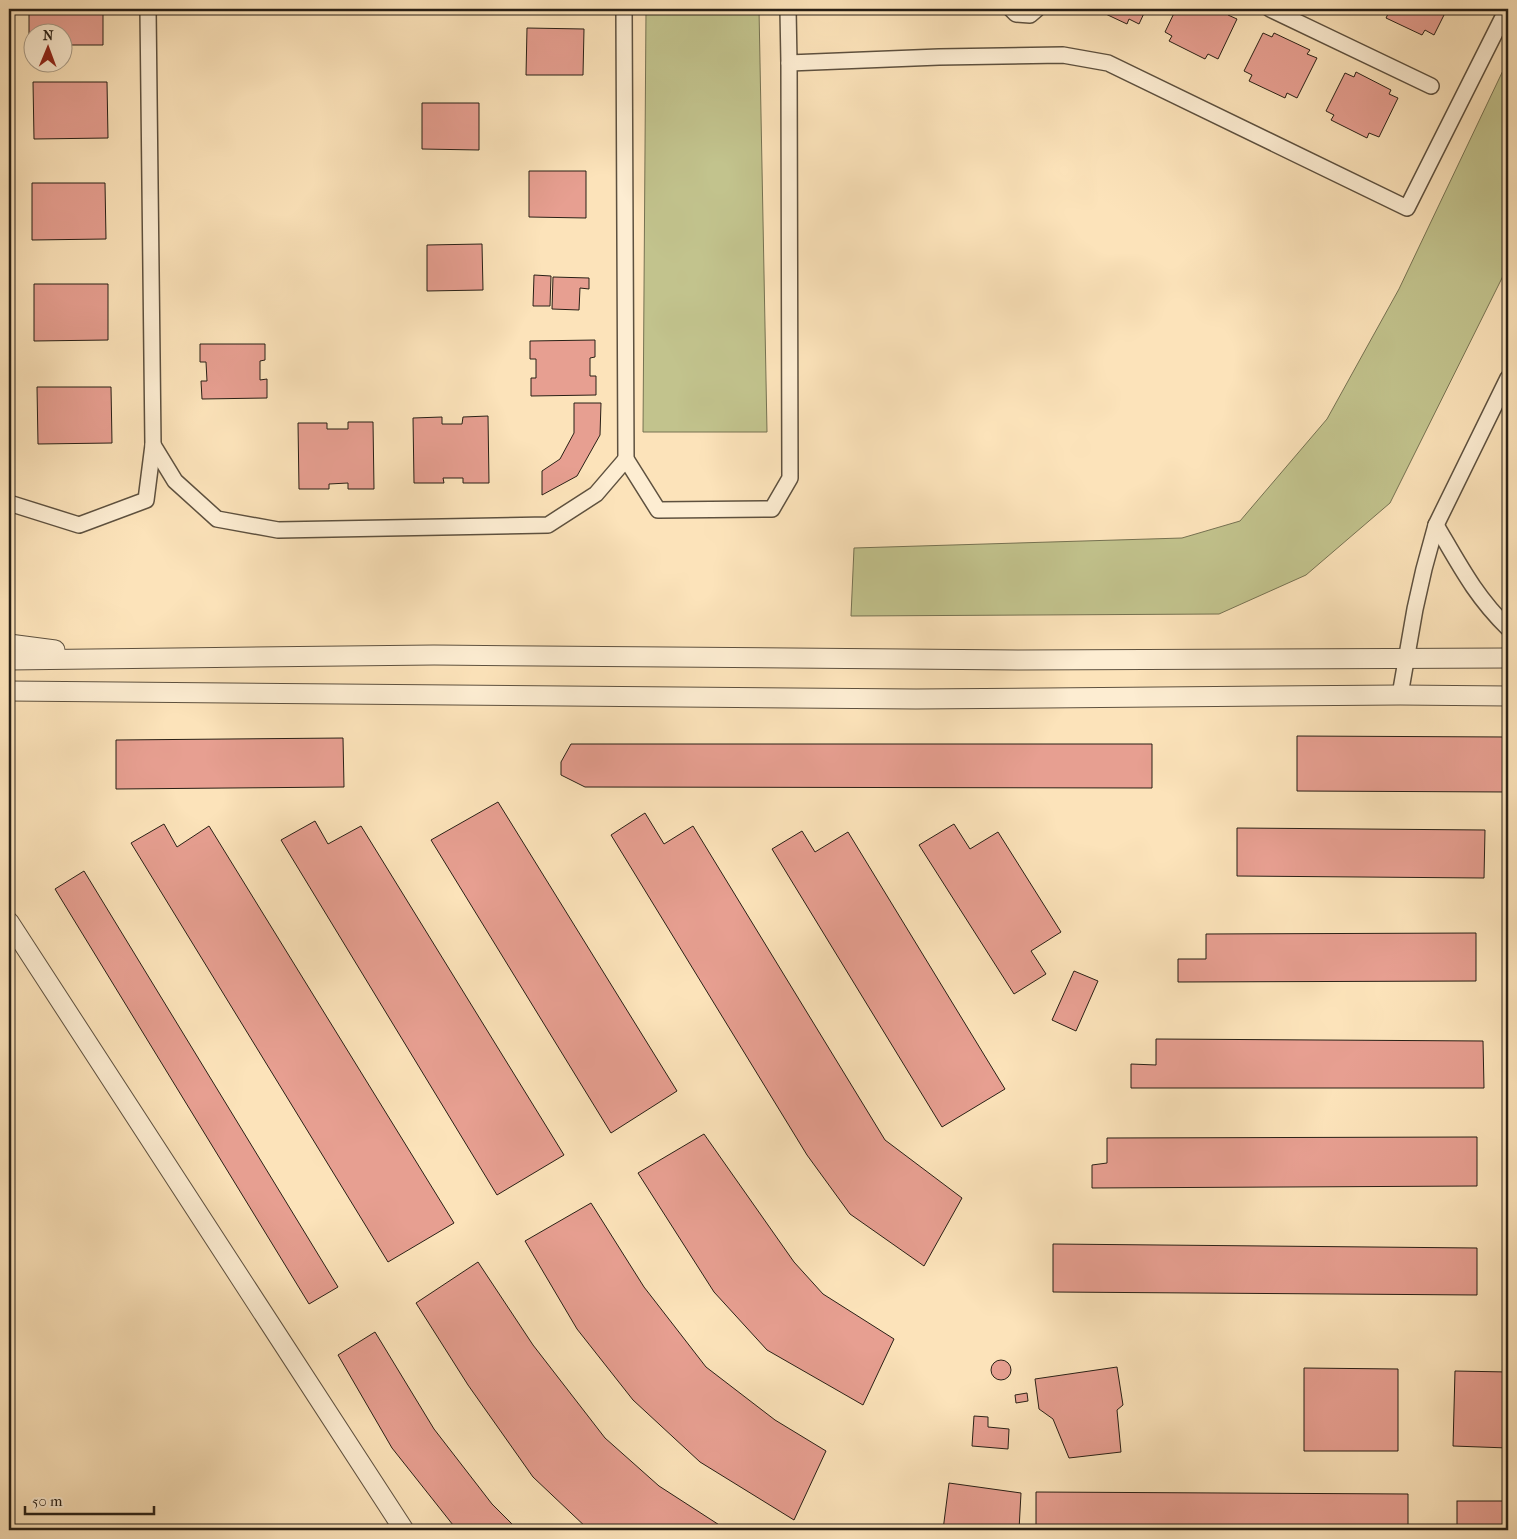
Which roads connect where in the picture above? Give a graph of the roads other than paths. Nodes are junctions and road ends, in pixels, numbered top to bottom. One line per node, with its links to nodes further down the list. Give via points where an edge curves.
1 (148, 9): 11 (street)
2 (624, 9): 12 (street)
3 (788, 9): 8 (street)
4 (1011, 9): 5 (street, via 1016,14 1030,15)
5 (1037, 9)
6 (1270, 9): 9 (street)
7 (1507, 9): 8 (street, via 1407,208 1108,63 1063,55)
8 (789, 63): 12 (street, via 790,478 772,509 658,510)
9 (1431, 86)
10 (1508, 378): 14 (street)
11 (153, 446): 12 (street, via 175,481 217,519 278,530 548,525 596,494); 13 (street, via 146,500 79,526)
12 (626, 459)
13 (9, 503)
14 (1436, 524): 15 (street, via 1471,585); 17 (street, via 1416,601)
15 (1508, 628)
16 (9, 644): 19 (street)
17 (1406, 658): 18 (street); 19 (street, via 1008,660 434,655); 22 (street)
18 (1508, 658)
19 (121, 659): 20 (street)
20 (9, 660)
21 (9, 692): 22 (street, via 916,699)
22 (1400, 695): 23 (street)
23 (1508, 696)
24 (9, 922): 25 (street)
25 (404, 1530)

